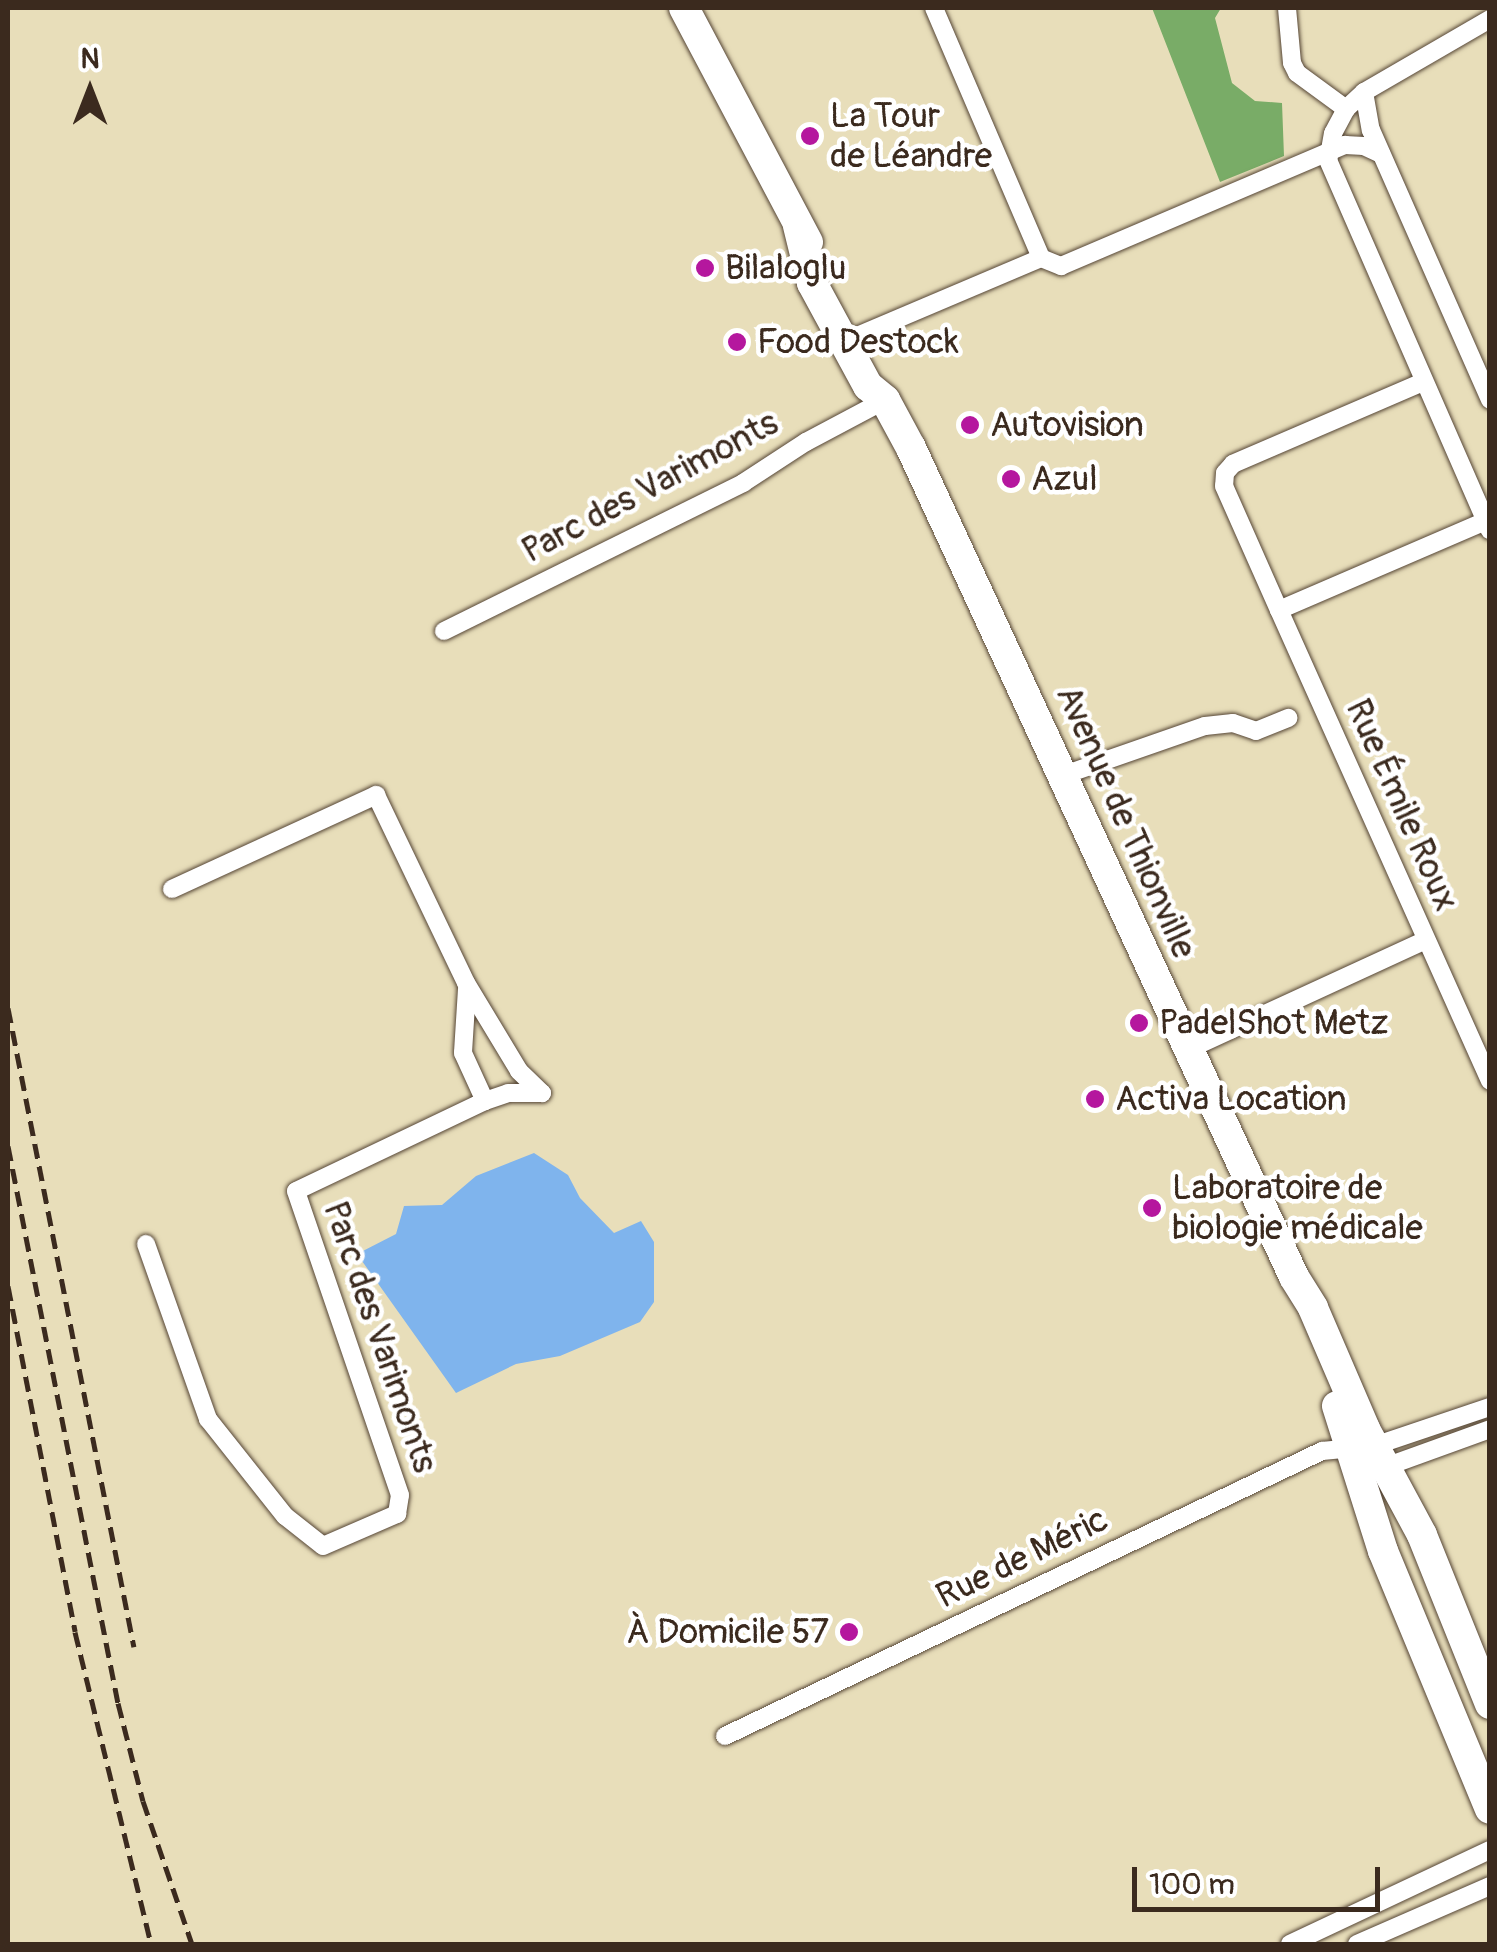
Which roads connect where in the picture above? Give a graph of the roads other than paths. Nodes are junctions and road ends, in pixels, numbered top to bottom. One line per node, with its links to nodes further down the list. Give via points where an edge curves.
1 (684, 8): 11 (main road, Avenue de Thionville, via 798,226 812,283)
2 (934, 8): 10 (street)
3 (1287, 8): 7 (street, via 1292,64)
4 (1486, 8): 5 (street)
5 (1490, 17): 6 (street)
6 (1364, 92): 7 (street); 9 (street)
7 (1346, 109): 8 (street)
8 (1328, 150): 9 (street, via 1364,146); 10 (street, via 1061,266); 12 (street, via 1329,170)
9 (1381, 154): 14 (street)
10 (1041, 258): 11 (street)
11 (852, 338): 13 (main road, Avenue de Thionville, via 868,386)
12 (1423, 382): 15 (street); 16 (street, Rue Émile Roux, via 1225,473 1224,486)
13 (885, 400): 17 (street, Parc des Varimonts, via 743,483); 19 (main road, Avenue de Thionville)
14 (1490, 400)
15 (1487, 521): 16 (street)
16 (1279, 610): 21 (street, Rue Émile Roux)
17 (444, 631)
18 (1288, 718): 19 (street, via 1256,731 1232,723 1205,726)
19 (1064, 775): 23 (main road, Avenue de Thionville)
20 (172, 889): 22 (street, Parc des Varimonts, via 376,795)
21 (1426, 940): 23 (street); 24 (street, Rue Émile Roux)
22 (466, 983): 25 (street, Parc des Varimonts, via 463,1053); 25 (street, Parc des Varimonts, via 519,1071 542,1092)
23 (1190, 1049): 29 (main road, Avenue de Thionville, via 1313,1308)
24 (1490, 1082)
25 (485, 1101): 26 (street, Parc des Varimonts, via 296,1191 400,1495 397,1514 323,1546 285,1516 208,1419)
26 (146, 1244)
27 (1490, 1407): 29 (street)
28 (1490, 1429): 29 (street)
29 (1375, 1459): 30 (main road, Avenue de Thionville, via 1405,1498); 31 (street, Rue de Méric, via 1322,1451); 32 (main road, Avenue de Thionville, via 1383,1551)
30 (1490, 1704)
31 (724, 1736)
32 (1490, 1809)
33 (1490, 1850): 35 (street)
34 (1490, 1886): 36 (street)
35 (1290, 1944)
36 (1357, 1944)

